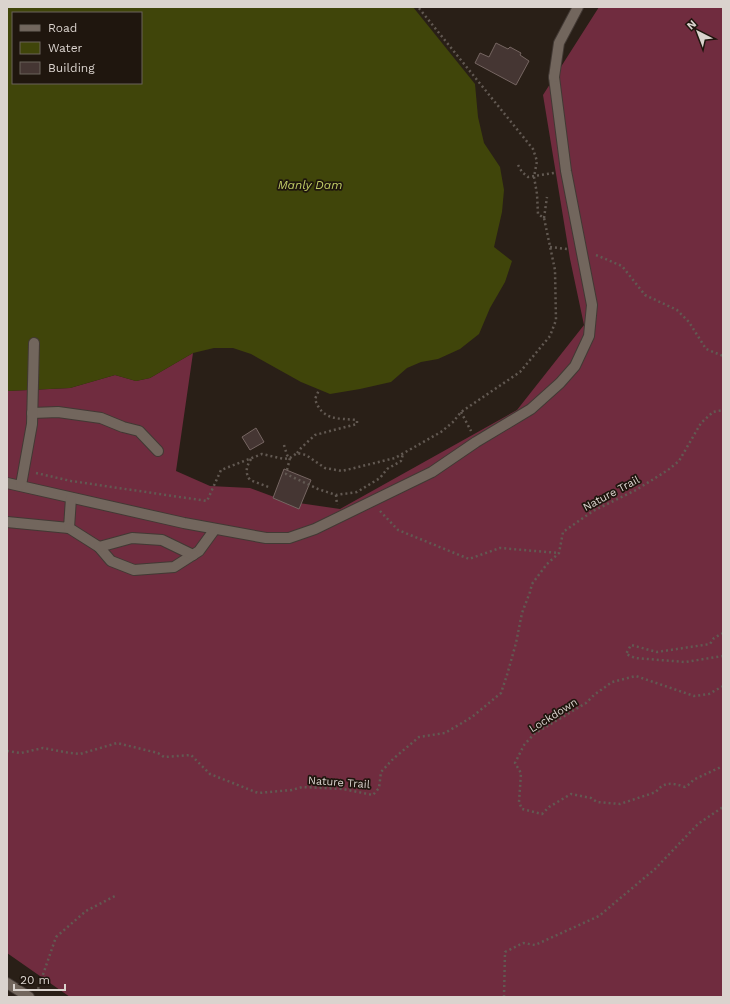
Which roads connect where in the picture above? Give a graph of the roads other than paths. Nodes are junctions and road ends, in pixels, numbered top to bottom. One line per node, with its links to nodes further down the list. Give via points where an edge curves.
1 (578, 7): 10 (street, via 559,43 554,76 566,172 592,305 589,336 575,366 531,408 432,472 315,530 289,538 266,538)
2 (34, 343): 3 (street)
3 (32, 413): 4 (street, via 58,412 101,418 138,431); 6 (street)
4 (158, 451)
5 (7, 483): 6 (street)
6 (21, 485): 7 (street)
7 (71, 498): 9 (street); 10 (street)
8 (7, 522): 9 (street)
9 (69, 528): 11 (street)
10 (215, 529): 12 (street, via 199,551)
11 (99, 547): 12 (street, via 132,538 162,540); 12 (street, via 111,561 134,570 174,567)
12 (193, 554)
13 (7, 983): 14 (street)
14 (32, 994)

